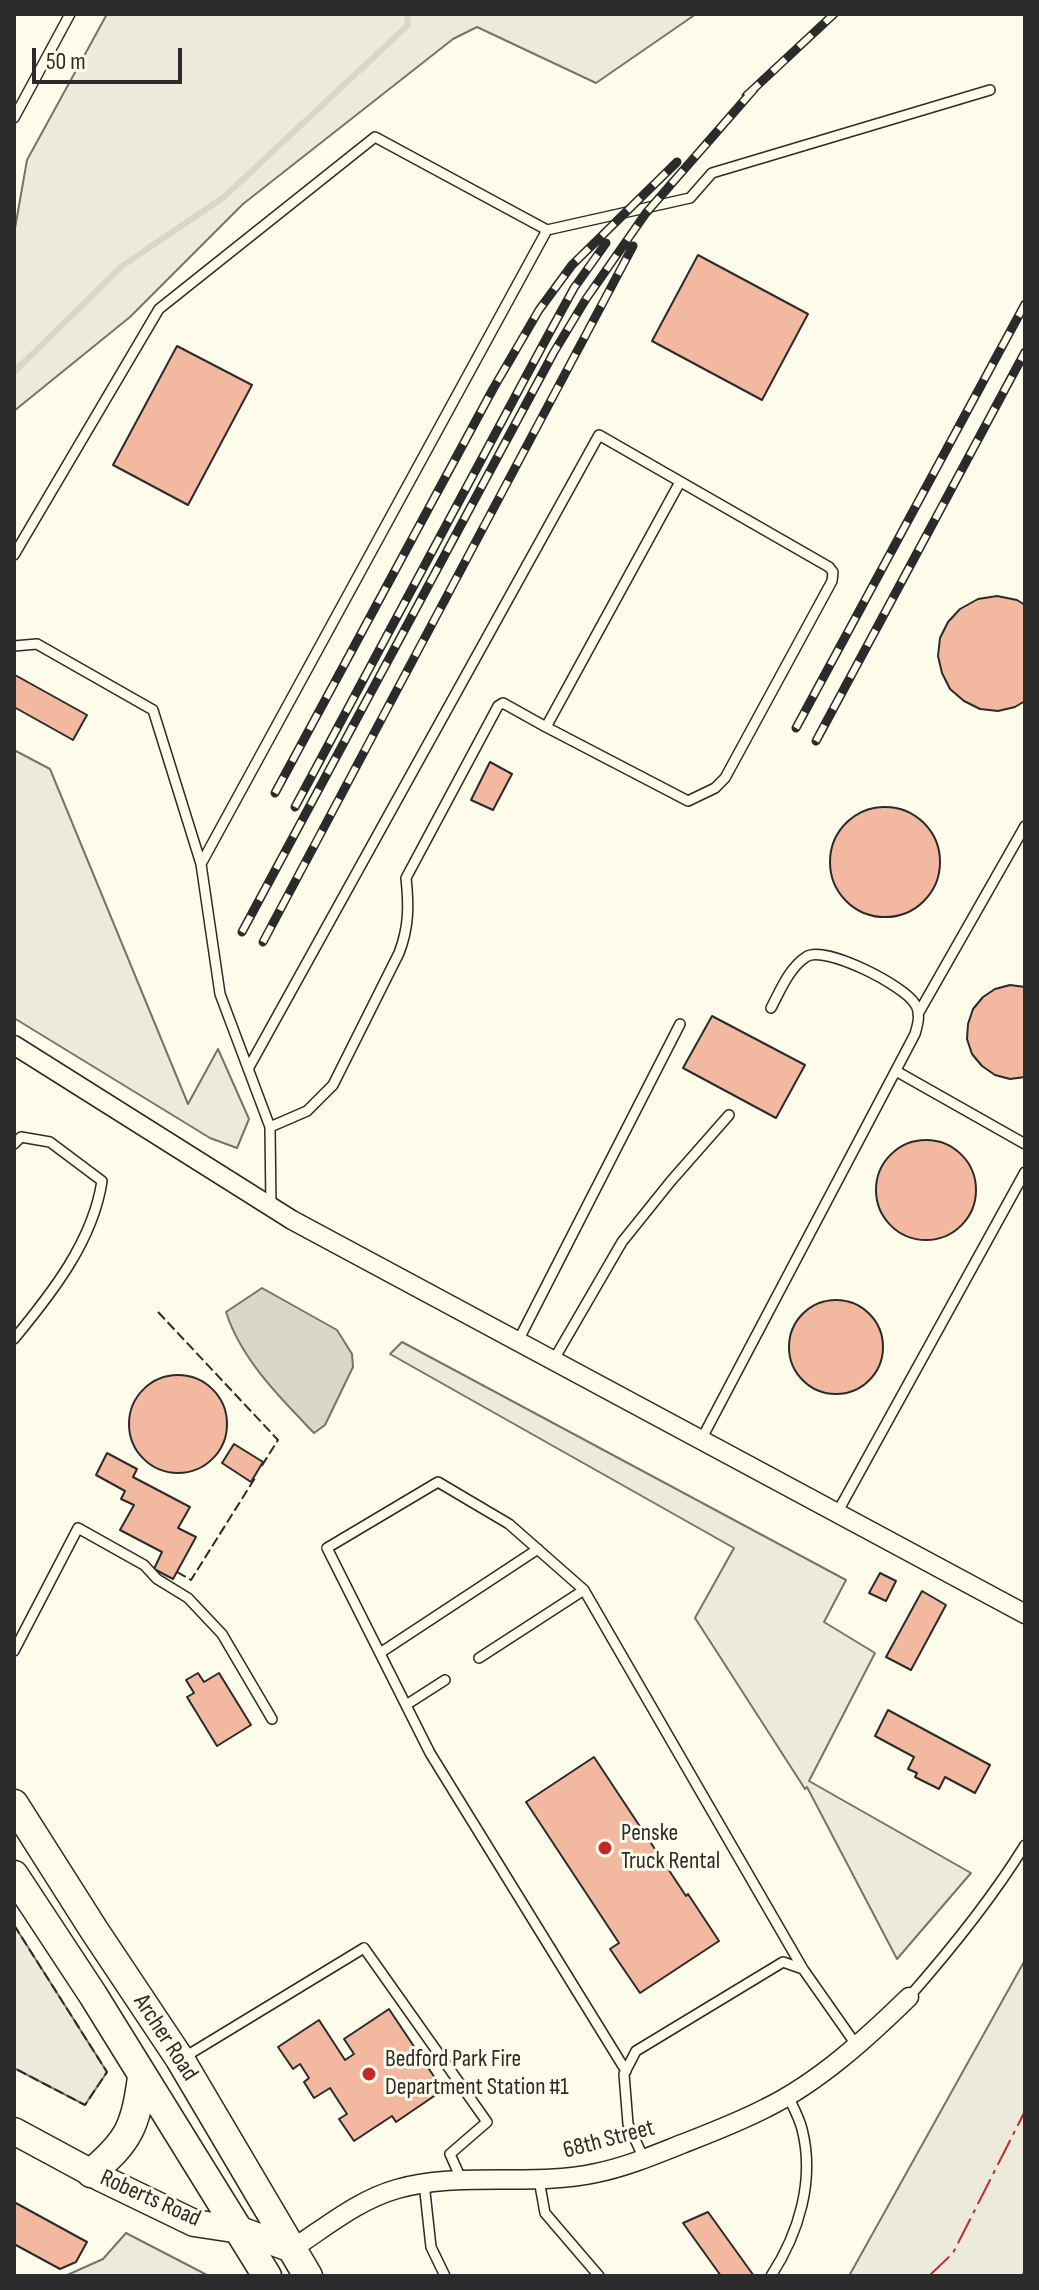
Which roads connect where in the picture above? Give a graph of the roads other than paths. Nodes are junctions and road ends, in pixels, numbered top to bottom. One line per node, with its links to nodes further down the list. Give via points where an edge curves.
1 (70, 14): 3 (lane)
2 (990, 90): 4 (lane, via 712,173 690,198)
3 (14, 118)
4 (547, 230): 6 (lane, via 375,137 159,309); 10 (lane)
5 (680, 482): 8 (lane); 8 (lane, via 833,572 725,778 688,801); 15 (lane, via 599,435)
6 (14, 555)
7 (14, 646): 10 (lane, via 37,644 153,710)
8 (546, 727): 18 (lane, via 503,703 498,706 406,878 408,931 333,1085 307,1111)
9 (1025, 826): 12 (lane)
10 (201, 864): 15 (lane, via 220,994)
11 (771, 1008): 12 (lane, via 792,971 818,953 903,990)
12 (918, 1014): 16 (lane, via 915,1034)
13 (680, 1024): 24 (lane)
14 (14, 1045): 22 (street)
15 (248, 1069): 18 (lane)
16 (896, 1071): 20 (lane); 26 (lane)
17 (729, 1115): 25 (lane, via 622,1242)
18 (270, 1127): 22 (lane)
19 (14, 1144): 23 (lane, via 21,1137 50,1142 102,1181 98,1209 54,1290)
20 (1025, 1144)
21 (1025, 1172): 27 (lane)
22 (271, 1207): 24 (street)
23 (14, 1339)
24 (518, 1341): 25 (street)
25 (553, 1361): 26 (street)
26 (701, 1440): 27 (street)
27 (837, 1513): 30 (street)
28 (538, 1549): 29 (lane); 32 (lane); 32 (lane, via 509,1524 438,1482 327,1548)
29 (584, 1590): 33 (lane); 40 (lane)
30 (1025, 1614)
31 (14, 1651): 36 (lane, via 78,1528 144,1565 188,1598 222,1634)
32 (380, 1653): 35 (lane)
33 (479, 1658)
34 (445, 1680): 35 (lane)
35 (406, 1705): 44 (lane, via 430,1753)
36 (272, 1719)
37 (14, 1804): 43 (main road, Archer Road)
38 (1025, 1845): 41 (lane, via 966,1933)
39 (14, 1875): 45 (main road, Archer Road)
40 (803, 1969): 42 (lane); 44 (lane, via 783,1962 636,2051)
41 (909, 1997): 42 (street, 68th Street)
42 (857, 2046): 46 (street, 68th Street)
43 (180, 2059): 51 (lane, via 364,1948 487,2122 450,2154); 54 (main road, Archer Road)
44 (626, 2071): 48 (lane, via 628,2124)
45 (142, 2077): 49 (main road, via 137,2115 127,2138); 53 (main road, Archer Road)
46 (787, 2094): 48 (street, 68th Street, via 767,2108); 59 (lane, via 802,2128 808,2170 802,2208)
47 (14, 2131): 49 (street, Roberts Road)
48 (644, 2159): 50 (street, 68th Street, via 595,2174)
49 (91, 2173): 53 (street, Roberts Road, via 194,2223)
50 (539, 2180): 51 (street, 68th Street); 58 (lane, via 545,2213)
51 (462, 2181): 52 (street, 68th Street)
52 (424, 2183): 54 (street, 68th Street, via 365,2201); 57 (lane, via 431,2247)
53 (240, 2230): 54 (street, Roberts Road); 55 (main road, Archer Road)
54 (292, 2249): 56 (main road, Archer Road)
55 (267, 2276)
56 (308, 2276)
57 (445, 2276)
58 (599, 2276)
59 (771, 2276)

